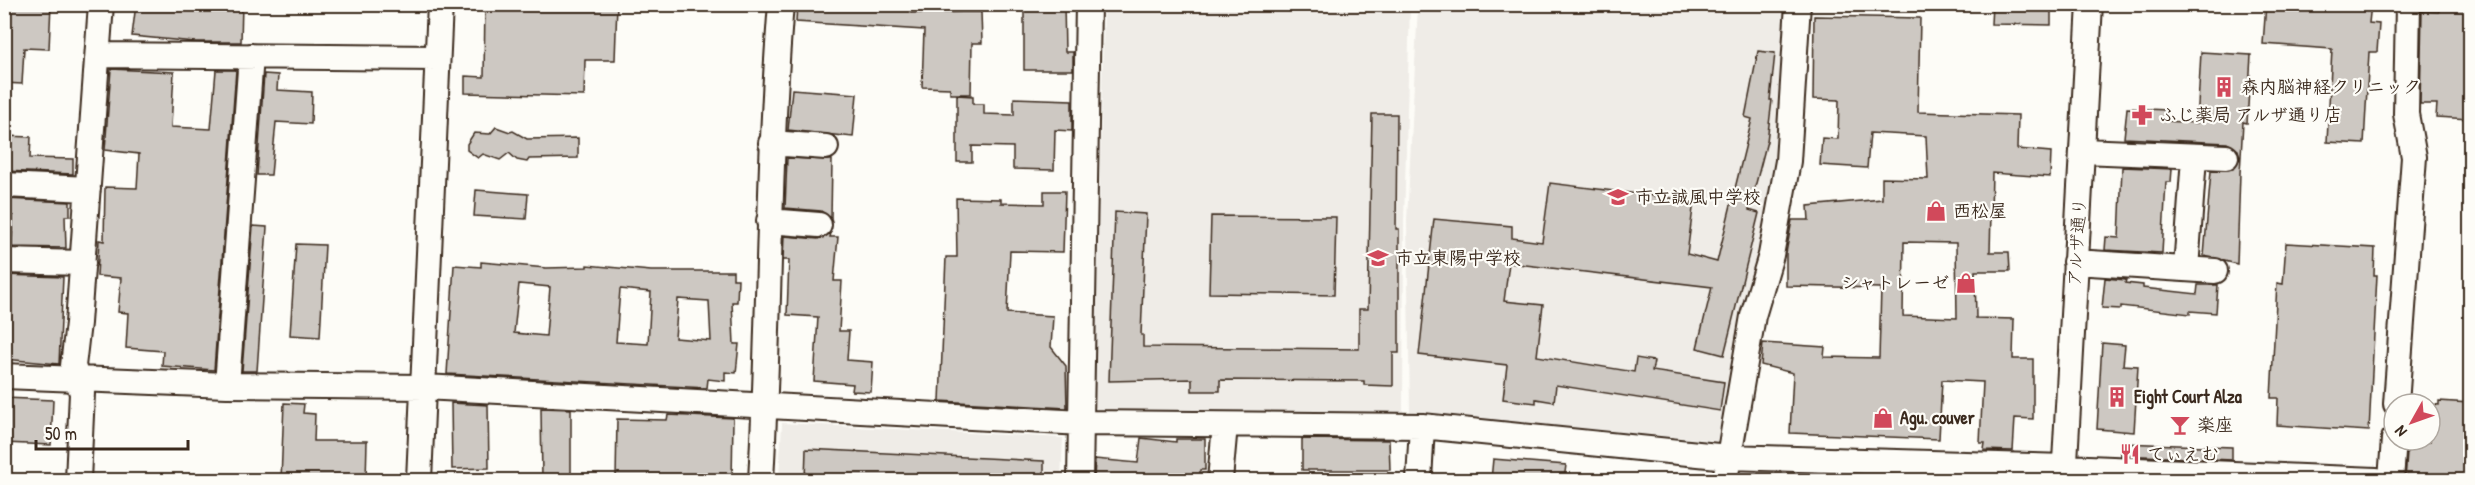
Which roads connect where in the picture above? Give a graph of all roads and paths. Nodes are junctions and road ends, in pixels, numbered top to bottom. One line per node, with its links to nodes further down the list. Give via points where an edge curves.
1 (101, 4): 8 (street)
2 (440, 4): 10 (street)
3 (781, 4): 11 (street)
4 (1088, 4): 31 (street)
5 (1798, 4): 35 (street, via 1788,161 1771,255 1753,316)
6 (2090, 4): 13 (street, アルザ通り)
7 (2409, 4): 29 (street, via 2406,114 2414,157)
8 (98, 55): 9 (street); 17 (street)
9 (251, 56): 10 (street); 27 (street)
10 (437, 58): 28 (street)
11 (771, 143): 12 (street); 18 (street)
12 (826, 147)
13 (2083, 151): 14 (street); 21 (street, アルザ通り)
14 (2194, 157): 15 (street); 23 (street)
15 (2226, 157)
16 (4, 185): 17 (street)
17 (88, 189): 22 (street)
18 (769, 221): 19 (street); 30 (street)
19 (819, 225)
20 (4, 261): 22 (street)
21 (2075, 262): 23 (street); 36 (street, アルザ通り)
22 (83, 263): 26 (street, via 73,366)
23 (2186, 269): 24 (street)
24 (2215, 271)
25 (4, 375): 26 (street)
26 (76, 378): 27 (street); 37 (street, via 82,393)
27 (227, 385): 28 (street)
28 (424, 387): 30 (street); 38 (street)
29 (2397, 392)
30 (765, 405): 31 (street); 39 (street)
31 (1082, 423): 32 (street); 40 (street)
32 (1225, 425): 33 (street); 41 (street)
33 (1422, 426): 35 (street); 42 (street)
34 (2393, 452): 44 (street)
35 (1727, 469): 36 (street)
36 (2064, 474): 43 (street)
37 (78, 480)
38 (419, 480)
39 (761, 480)
40 (1080, 480)
41 (1220, 480)
42 (1419, 480)
43 (2376, 480)
44 (2391, 480)

